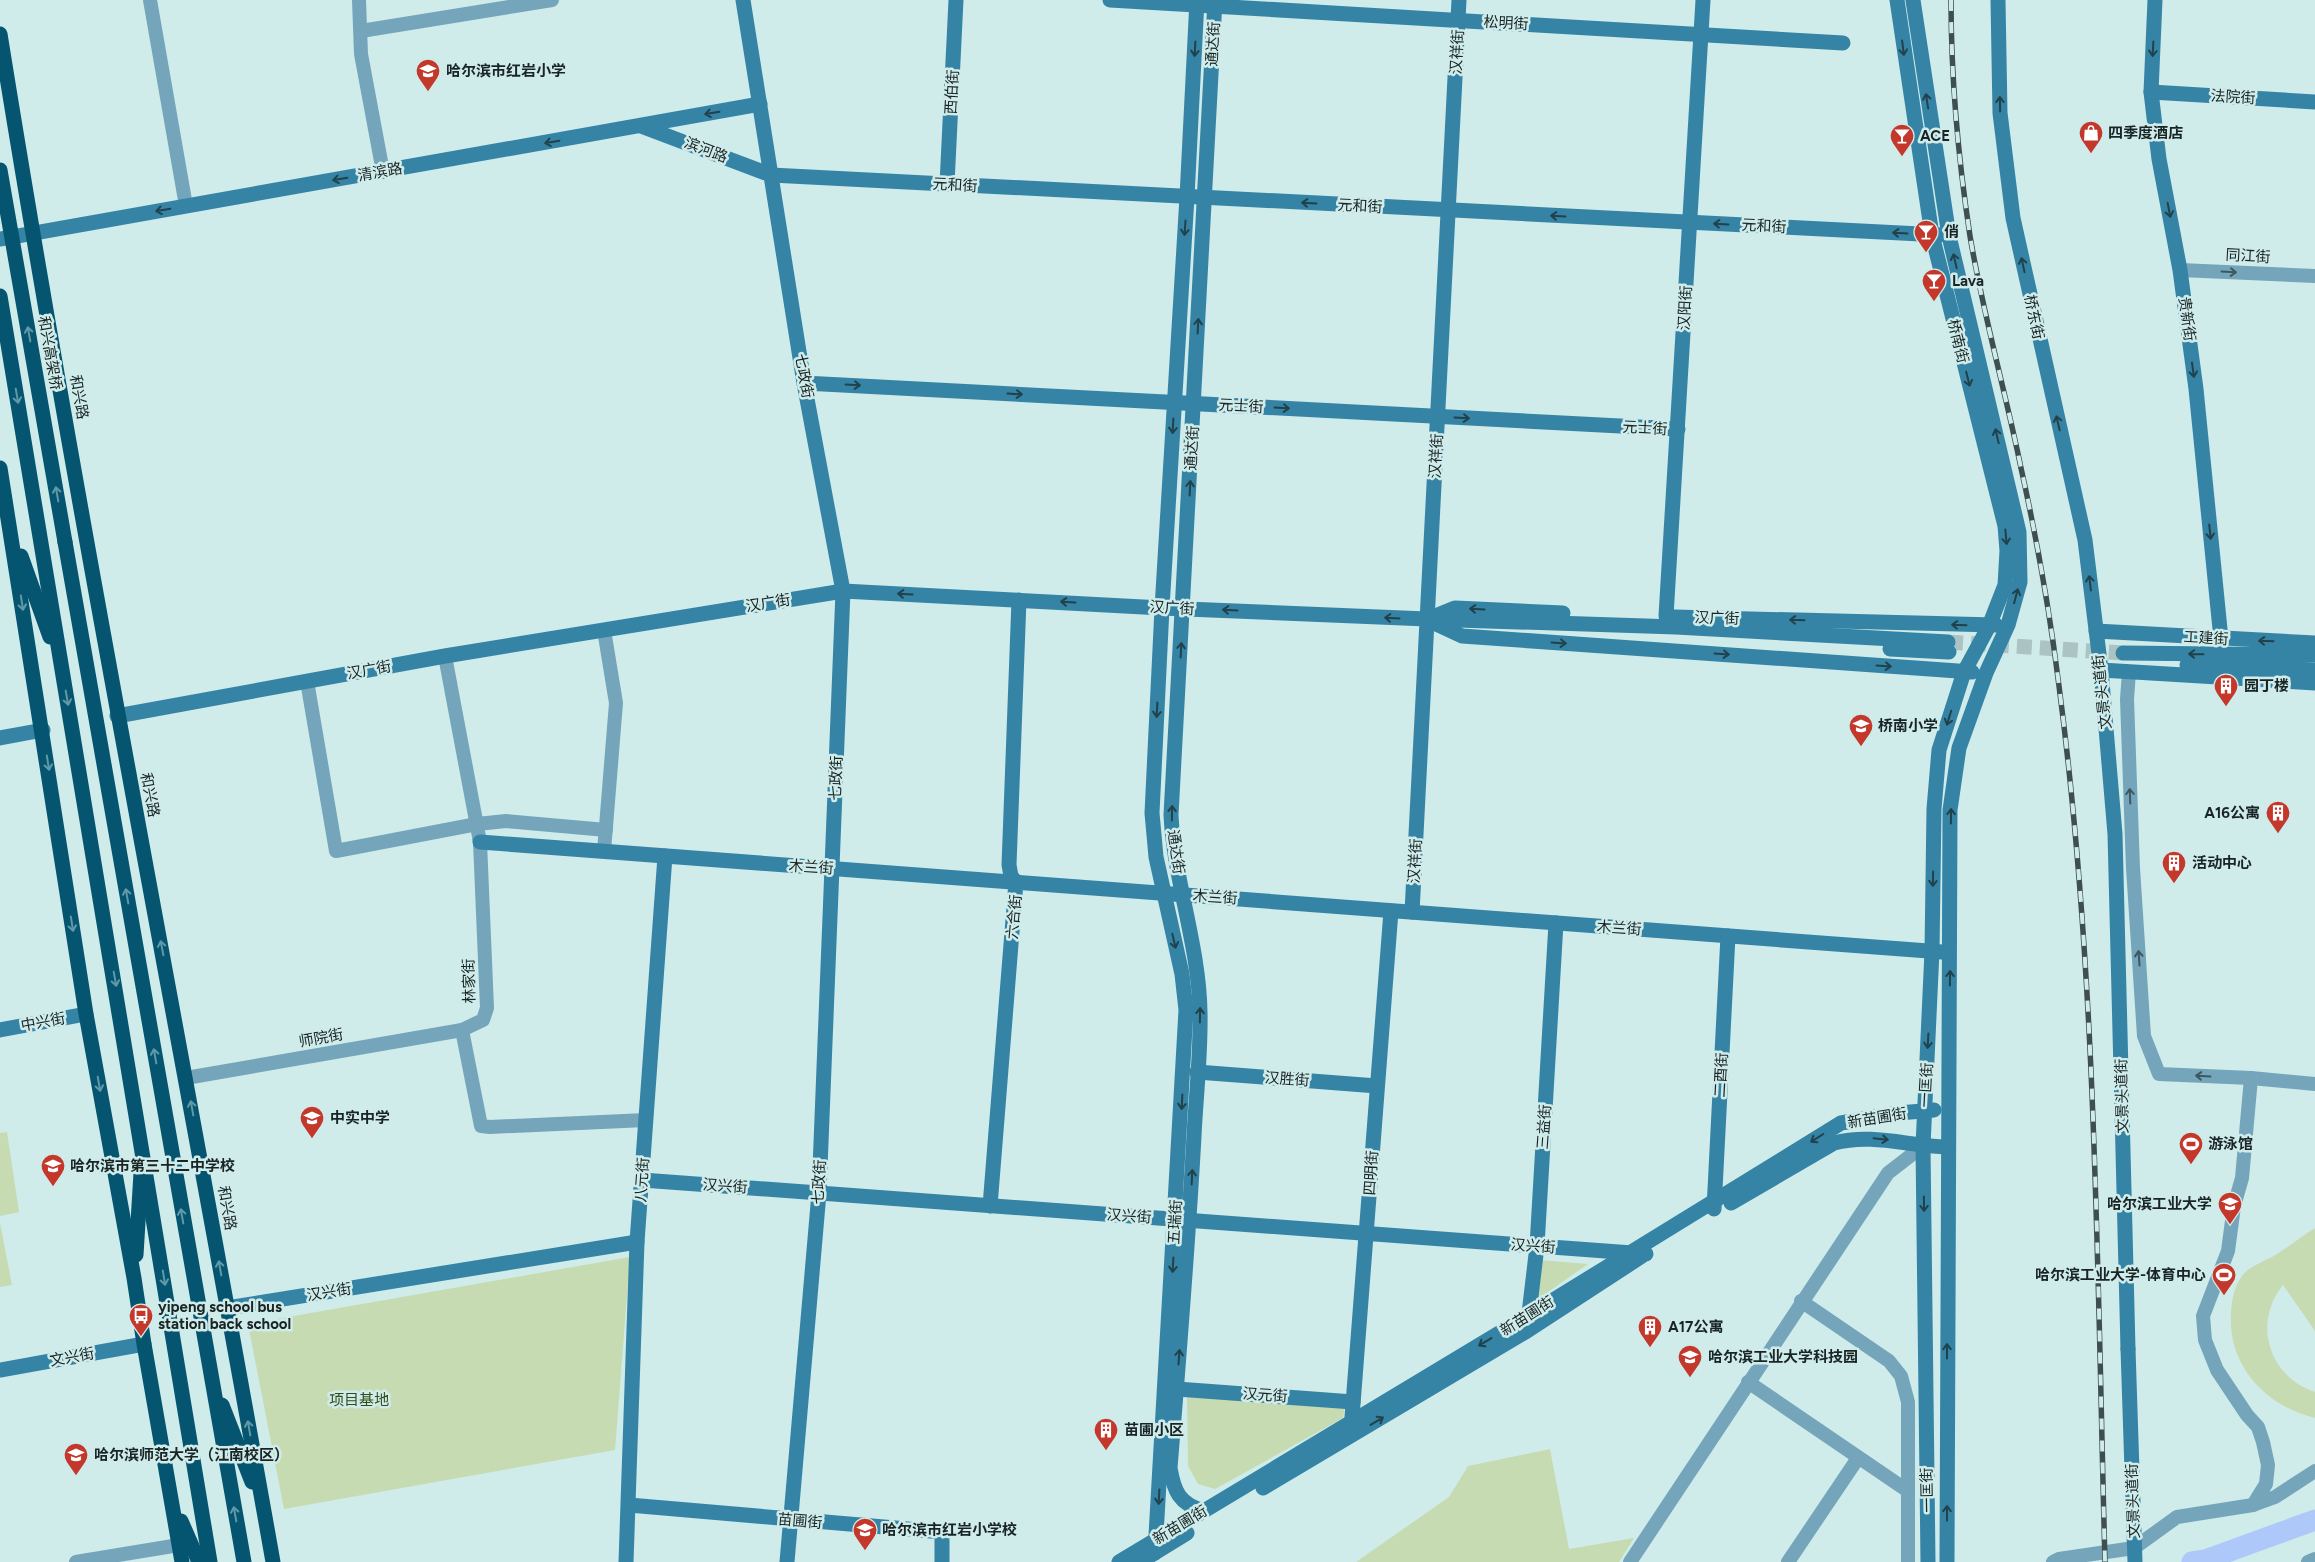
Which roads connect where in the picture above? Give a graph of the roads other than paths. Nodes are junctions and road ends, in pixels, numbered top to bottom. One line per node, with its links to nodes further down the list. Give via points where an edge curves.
1 (150, 0): 30 (street)
2 (359, 0): 16 (street)
3 (552, 0): 16 (street)
4 (743, 0): 22 (street, 七政街)
5 (956, 0): 27 (street, 西伯街)
6 (1110, 0): 13 (street, 松明街)
7 (1459, 0): 15 (street, 汉祥街)
8 (1703, 0): 18 (street, 汉阳街)
9 (1897, 0): 34 (street, 桥南街, one-way to 34)
10 (1912, 0): 35 (street, 桥南街, one-way to 10)
11 (1998, 0): 57 (street, 桥东街, one-way to 11, via 2085,540 2013,218 2000,114)
12 (2155, 0): 20 (street, 贵新街, one-way to 20)
13 (1197, 3): 14 (street, 松明街); 28 (street, 通达街, one-way to 28)
14 (1215, 3): 15 (street, 松明街); 29 (street, 通达街)
15 (1458, 21): 18 (street, 松明街); 31 (street, 汉祥街)
16 (361, 31): 25 (street, via 361,54)
17 (0, 34): 33 (highway, 和兴路)
18 (1701, 35): 19 (street, 松明街); 32 (street, 汉阳街)
19 (1843, 43)
20 (2151, 92): 21 (street, 法院街); 37 (street, 贵新街, one-way to 37)
21 (2315, 102)
22 (760, 104): 23 (street, 清滨路, one-way to 23); 26 (street, 七政街)
23 (641, 126): 25 (street, 清滨路, one-way to 25); 26 (street, 滨河路)
24 (0, 170): 47 (highway, 和兴高架桥, one-way to 24, bridge)
25 (383, 172): 30 (street, 清滨路, one-way to 30)
26 (771, 175): 27 (street, 元和街); 40 (street, 七政街)
27 (947, 184): 28 (street, 元和街)
28 (1188, 197): 29 (street, 元和街); 41 (street, 通达街, one-way to 41)
29 (1205, 198): 31 (street, 元和街, one-way to 29); 42 (street, 通达街, one-way to 29)
30 (186, 206): 33 (street, 清滨路, one-way to 33)
31 (1448, 210): 32 (street, 元和街, one-way to 31); 43 (street, 汉祥街)
32 (1690, 222): 34 (street, 元和街, one-way to 32); 44 (street, 汉阳街)
33 (32, 233): 36 (street, 清滨路); 62 (highway, 和兴路)
34 (1932, 235): 35 (street, 元和街); 55 (street, 桥南街, one-way to 55, via 2005,526 2005,585)
35 (1949, 236): 54 (street, 桥南街, one-way to 35, via 2020,582 2019,532)
36 (0, 239)
37 (2180, 270): 38 (street, 同江街, one-way to 38); 58 (street, 贵新街, one-way to 58, via 2196,389)
38 (2315, 276)
39 (0, 296): 68 (highway, one-way to 68)
40 (804, 382): 41 (street, 元士街, one-way to 41); 48 (street, 七政街)
41 (1174, 402): 42 (street, 元士街); 50 (street, 通达街, one-way to 50)
42 (1194, 404): 43 (street, 元士街, one-way to 43); 51 (street, 通达街, one-way to 42)
43 (1438, 416): 44 (street, 元士街, one-way to 44); 53 (street, 汉祥街)
44 (1678, 429): 52 (street, 汉阳街)
45 (0, 468): 46 (highway)
46 (8, 519): 68 (highway); 73 (highway, one-way to 73)
47 (65, 542): 62 (highway); 120 (highway, one-way to 47)
48 (843, 590): 49 (street, 汉广街, one-way to 48); 56 (street, 汉广街); 80 (street, 七政街)
49 (1019, 600): 50 (street, 汉广街, one-way to 49); 81 (street, 六合街, via 1009,865)
50 (1162, 608): 51 (street, 汉广街); 82 (street, 通达街, one-way to 82, via 1152,813)
51 (1183, 608): 53 (street, 汉广街, one-way to 51); 83 (street, 通达街, one-way to 51, via 1175,861 1171,814)
52 (1666, 616): 53 (street, 汉广街, one-way to 53, via 1455,608); 55 (street, 汉广街, one-way to 52)
53 (1427, 619): 60 (street, 汉广街, via 1676,627); 67 (street, 汉广街, one-way to 67, via 1462,636); 85 (street, 汉祥街)
54 (2008, 625): 55 (street, 汉广街); 69 (street, 桥南街)
55 (1989, 626): 67 (street, 桥南街)
56 (604, 630): 63 (street, 汉广街); 76 (street, via 616,703)
57 (2096, 631): 58 (street, 工建街); 65 (street, 文景头道街)
58 (2221, 639): 59 (street, 工建街, one-way to 58)
59 (2315, 643)
60 (1948, 647)
61 (2315, 655): 64 (street, 工建街, one-way to 64)
62 (106, 656): 72 (highway, 和兴路)
63 (445, 656): 70 (street, 汉广街); 75 (street, 林家街)
64 (2125, 663): 65 (street, 工建街); 66 (street, 工建街); 71 (street, 工建街); 95 (street, one-way to 64, via 2159,1074 2144,1036)
65 (2101, 670): 154 (street, 文景头道街, bridge, via 2116,834)
66 (2315, 670)
67 (1964, 672): 69 (street, 汉广街); 88 (street, 一匡街, one-way to 88, via 1939,750 1934,809)
68 (63, 673): 101 (highway, one-way to 101)
69 (1986, 673): 89 (street, 一匡街, one-way to 69, via 1950,810 1959,748)
70 (307, 681): 72 (street, 汉广街); 75 (street, via 336,851)
71 (2315, 683)
72 (118, 716): 94 (highway, 和兴路, one-way to 72)
73 (43, 730): 74 (street); 90 (highway, one-way to 90)
74 (0, 738)
75 (477, 824): 76 (street, via 506,821); 77 (street, 林家街)
76 (606, 830): 78 (street)
77 (480, 842): 78 (street, 木兰街); 92 (street, 林家街, via 487,1008 483,1020)
78 (604, 851): 79 (street, 木兰街)
79 (665, 856): 80 (street, 木兰街); 100 (street, 八元街)
80 (833, 869): 81 (street, 木兰街); 105 (street, 七政街)
81 (1016, 882): 82 (street, 木兰街); 106 (street, 六合街)
82 (1163, 894): 83 (street, 木兰街); 108 (street, 五瑞街, one-way to 108, via 1182,974 1186,1010)
83 (1184, 895): 84 (street, 木兰街); 93 (street, 五瑞街, one-way to 83, via 1199,994)
84 (1391, 911): 85 (street, 木兰街); 97 (street, 四明街)
85 (1412, 912): 86 (street, 木兰街)
86 (1556, 923): 87 (street, 木兰街); 111 (street, 三益街)
87 (1728, 936): 88 (street, 木兰街); 107 (street, 二酉街)
88 (1932, 952): 89 (street, 木兰街); 99 (street, 一匡街, one-way to 99)
89 (1950, 953): 98 (street, 一匡街, one-way to 89)
90 (86, 1014): 91 (street, 中兴街); 114 (highway, one-way to 114)
91 (0, 1030)
92 (462, 1030): 94 (street, 师院街); 100 (street, via 481,1126)
93 (1197, 1072): 97 (street, 汉胜街); 108 (street, 五瑞街, one-way to 93)
94 (186, 1078): 116 (highway, 和兴路, one-way to 94)
95 (2251, 1078): 96 (street); 130 (street, via 2242,1178 2234,1206 2228,1251 2203,1316 2205,1340 2217,1370 2258,1427 2263,1442 2268,1465 2266,1484)
96 (2315, 1084)
97 (1377, 1086): 109 (street, 四明街)
98 (1948, 1110): 99 (street, 新苗圃街); 103 (street, 一匡街)
99 (1925, 1111): 102 (street, 一匡街); 107 (street, 新苗圃街, one-way to 107, via 1841,1123)
100 (646, 1120): 104 (street, 八元街)
101 (143, 1146): 114 (highway); 140 (highway, one-way to 140)
102 (1923, 1146): 103 (street, 新苗圃街); 107 (street, 新苗圃街, one-way to 102, via 1834,1143 1869,1138); 115 (street, via 1888,1173); 151 (street, 一匡街, one-way to 151)
103 (1947, 1147): 152 (street, 一匡街, one-way to 103)
104 (642, 1180): 105 (street, 汉兴街); 110 (street, 八元街)
105 (819, 1193): 106 (street, 汉兴街); 133 (street, 七政街)
106 (990, 1206): 108 (street, 汉兴街)
107 (1714, 1208): 112 (street, 新苗圃街); 113 (street, 新苗圃街)
108 (1182, 1220): 109 (street, 汉兴街); 122 (street, 五瑞街, one-way to 108); 135 (street, 五瑞街, one-way to 135)
109 (1366, 1233): 111 (street, 汉兴街); 123 (street, 四明街)
110 (637, 1242): 116 (street, 汉兴街); 129 (street, 八元街)
111 (1536, 1246): 112 (street, 汉兴街); 117 (street, 三益街)
112 (1629, 1253): 113 (street, 汉兴街); 117 (street, 新苗圃街)
113 (1646, 1254): 117 (street, 新苗圃街)
114 (134, 1278): 118 (highway)
115 (1801, 1301): 121 (street); 127 (street, via 1889,1361 1901,1376 1908,1402)
116 (227, 1308): 132 (highway, 和兴路, one-way to 116)
117 (1528, 1323): 124 (street, 新苗圃街)
118 (144, 1344): 119 (street, 文兴街); 128 (highway)
119 (0, 1370)
120 (209, 1371): 132 (highway); 141 (highway, one-way to 120)
121 (1748, 1382): 125 (street); 148 (street)
122 (1176, 1389): 123 (street, 汉元街); 131 (street, 五瑞街, via 1170,1468 1173,1486 1184,1502)
123 (1352, 1402): 124 (street, 四明街)
124 (1352, 1429): 131 (street, 新苗圃街); 135 (street, 新苗圃街)
125 (1858, 1458): 127 (street); 149 (street)
126 (2315, 1471): 130 (street, via 2275,1497)
127 (1908, 1491): 150 (street)
128 (172, 1499): 134 (highway); 139 (highway)
129 (629, 1505): 133 (street, 苗圃街); 143 (street, 八元街)
130 (2253, 1505): 153 (street, via 2177,1517 2134,1548)
131 (1204, 1511): 135 (street, 新苗圃街)
132 (265, 1516): 142 (highway, 和兴路)
133 (789, 1520): 144 (street, 七政街); 145 (street, 苗圃街, via 942,1532)
134 (179, 1545): 137 (street); 138 (highway)
135 (1156, 1546): 146 (street, 新苗圃街); 147 (street, 新苗圃街)
136 (2315, 1559): 155 (street)
137 (76, 1562)
138 (182, 1562)
139 (199, 1562)
140 (210, 1562)
141 (244, 1562)
142 (273, 1562)
143 (626, 1562)
144 (787, 1562)
145 (942, 1562)
146 (1119, 1562)
147 (1140, 1562)
148 (1630, 1562)
149 (1788, 1562)
150 (1908, 1562)
151 (1928, 1562)
152 (1947, 1562)
153 (2053, 1562)
154 (2135, 1562)
155 (2308, 1562)

